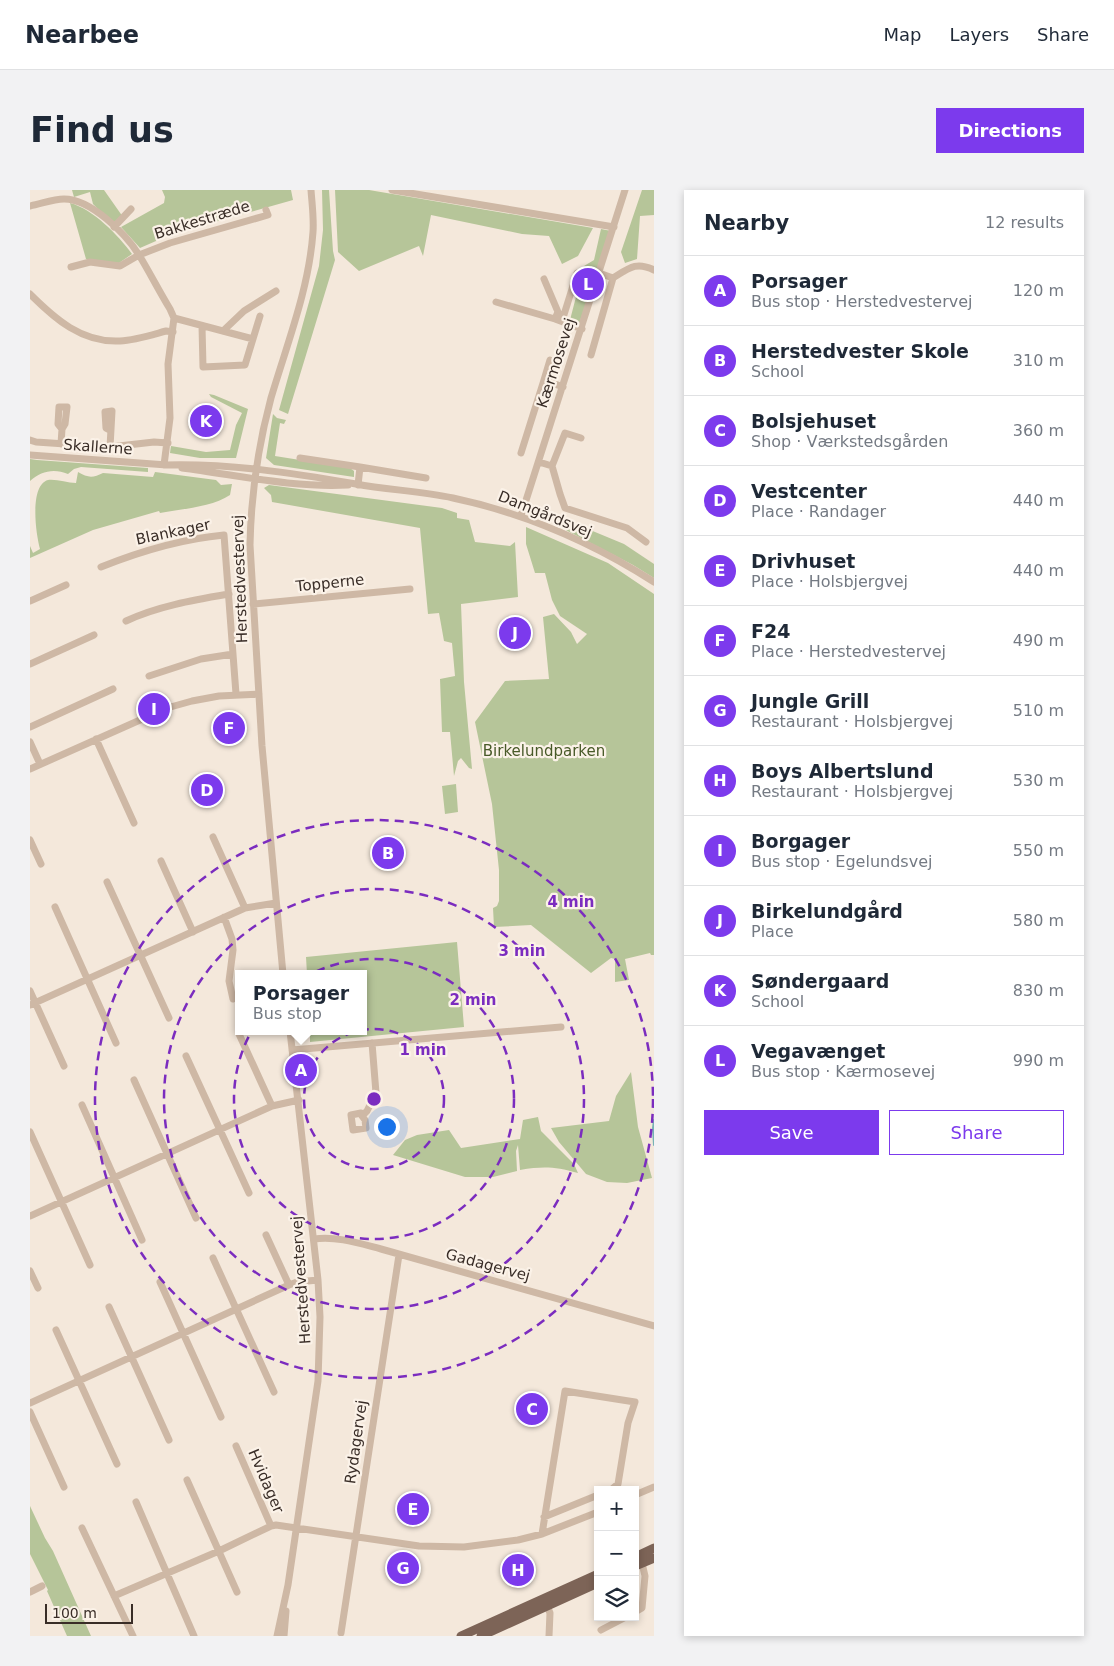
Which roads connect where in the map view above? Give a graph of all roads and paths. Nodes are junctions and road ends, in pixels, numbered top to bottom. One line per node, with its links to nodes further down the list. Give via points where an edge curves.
1 (311, 190): 44 (street, Herstedvestervej, via 313,231 309,262 271,400)
2 (392, 190): 8 (street)
3 (625, 190): 8 (street, Kærmosevej)
4 (30, 206): 7 (street, via 64,199 76,201 85,204)
5 (131, 209): 7 (street)
6 (266, 210): 9 (street, Bakkestræde, via 268,215)
7 (114, 227): 9 (street)
8 (614, 227): 13 (street, Kærmosevej)
9 (139, 255): 10 (street, via 120,266 90,262); 20 (street)
10 (71, 267)
11 (654, 270): 14 (street, via 635,265)
12 (577, 273): 21 (street)
13 (600, 273): 14 (street); 23 (street, Kærmosevej)
14 (612, 278): 27 (street)
15 (544, 279): 21 (street)
16 (276, 291): 24 (street, via 244,311)
17 (30, 294): 25 (street, via 74,331 90,339 122,341)
18 (496, 302): 21 (street)
19 (260, 316): 26 (street)
20 (174, 318): 22 (street); 25 (street)
21 (559, 320): 23 (street)
22 (202, 326): 24 (street); 26 (street, via 203,367 246,365)
23 (582, 329): 30 (street, Kærmosevej)
24 (225, 331): 26 (street)
25 (173, 332): 35 (street, via 168,352)
26 (253, 339)
27 (591, 355)
28 (550, 360): 29 (street)
29 (544, 380): 30 (street); 38 (street)
30 (563, 387): 41 (street, Kærmosevej)
31 (62, 429): 36 (street)
32 (110, 430): 37 (street)
33 (581, 438): 45 (street, via 565,433)
34 (30, 440): 36 (street)
35 (168, 442): 37 (street); 42 (street)
36 (61, 444): 37 (street)
37 (110, 447)
38 (521, 453)
39 (30, 455): 42 (street, Skallerne)
40 (300, 458): 43 (street)
41 (539, 462): 45 (street); 49 (street, Kærmosevej)
42 (164, 465): 44 (street, Skallerne, via 197,464); 47 (street, Skallerne)
43 (360, 467): 46 (street); 48 (street)
44 (256, 470): 47 (street, Herstedvestervej); 48 (street, Damgårdsvej)
45 (553, 470): 50 (street, via 565,508 627,528)
46 (426, 478)
47 (254, 479): 48 (street, Damgårdsvej, via 330,486); 57 (street, Herstedvestervej, via 250,514)
48 (358, 485): 49 (street, Damgårdsvej, via 452,497)
49 (521, 516): 52 (street, Damgårdsvej, via 580,541)
50 (646, 542)
51 (101, 566): 55 (street, Blankager, via 164,546 224,535)
52 (654, 582)
53 (66, 585): 56 (street)
54 (410, 589): 57 (street, Topperne)
55 (229, 594): 58 (street, via 180,603); 60 (street, Blankager)
56 (30, 601)
57 (253, 604): 65 (street, Herstedvestervej)
58 (126, 621)
59 (94, 635): 61 (street)
60 (233, 654): 62 (street); 64 (street, Blankager)
61 (30, 664)
62 (148, 676)
63 (114, 689): 66 (street)
64 (236, 694): 65 (street); 67 (street, via 168,708)
65 (259, 694): 77 (street, Herstedvestervej)
66 (30, 727)
67 (96, 739): 69 (street); 71 (street)
68 (30, 742): 69 (street)
69 (40, 764): 70 (street)
70 (30, 769)
71 (134, 823)
72 (213, 837): 79 (street)
73 (30, 840): 75 (street)
74 (161, 861): 81 (street)
75 (41, 864)
76 (107, 882): 82 (street)
77 (276, 904): 79 (street); 83 (street, Herstedvestervej)
78 (55, 907): 84 (street)
79 (245, 908): 80 (street)
80 (224, 917): 81 (street); 86 (street, via 232,939 229,981)
81 (193, 932): 82 (street)
82 (140, 955): 84 (street); 88 (street)
83 (284, 970)
84 (88, 979): 87 (street); 92 (street)
85 (30, 991): 87 (street)
86 (233, 999)
87 (33, 1004): 96 (street)
88 (169, 1018)
89 (561, 1027): 93 (street)
90 (239, 1035): 100 (street)
91 (290, 1035): 94 (street, Herstedvestervej)
92 (116, 1042)
93 (372, 1043): 94 (street); 101 (street, via 376,1092)
94 (292, 1050): 98 (street, Herstedvestervej)
95 (186, 1056): 102 (street)
96 (64, 1066)
97 (134, 1080): 104 (street)
98 (299, 1100): 100 (street); 111 (street, Herstedvestervej)
99 (82, 1104): 105 (street)
100 (272, 1106): 102 (street)
101 (362, 1116)
102 (221, 1130): 104 (street); 106 (street)
103 (30, 1132): 107 (street)
104 (168, 1154): 105 (street); 109 (street)
105 (114, 1178): 107 (street); 112 (street)
106 (249, 1193)
107 (62, 1202): 108 (street); 115 (street)
108 (30, 1216)
109 (196, 1218)
110 (266, 1235): 119 (street)
111 (314, 1239): 113 (street, Gadagervej, via 345,1240); 117 (street, Herstedvestervej)
112 (142, 1240)
113 (399, 1254): 123 (street, Gadagervej); 148 (street, Rydagervej)
114 (213, 1258): 122 (street)
115 (90, 1265)
116 (30, 1271): 120 (street)
117 (318, 1280): 119 (street); 146 (street, Herstedvestervej, via 318,1381)
118 (160, 1282): 125 (street)
119 (289, 1285): 122 (street)
120 (38, 1288)
121 (109, 1307): 126 (street)
122 (237, 1308): 125 (street); 128 (street)
123 (654, 1326)
124 (56, 1330): 127 (street)
125 (183, 1333): 126 (street); 131 (street)
126 (132, 1357): 127 (street); 132 (street)
127 (79, 1380): 129 (street); 134 (street)
128 (274, 1392)
129 (30, 1403)
130 (30, 1412): 137 (street)
131 (222, 1417)
132 (169, 1440)
133 (236, 1446): 144 (street, Hvidager)
134 (117, 1464)
135 (187, 1480): 150 (street)
136 (616, 1486): 143 (street, via 635,1402 565,1391)
137 (64, 1487)
138 (654, 1487): 139 (street)
139 (639, 1493)
140 (594, 1497): 143 (street)
141 (136, 1502): 155 (street)
142 (594, 1514): 147 (street, Hvidager)
143 (544, 1517): 147 (street)
144 (271, 1526): 146 (street, Hvidager); 150 (street, Hvidager)
145 (82, 1528): 162 (street)
146 (296, 1528): 148 (street, Hvidager); 157 (street, Herstedvestervej)
147 (542, 1534): 148 (street, Hvidager, via 464,1548 419,1546)
148 (356, 1536): 167 (street, Rydagervej)
149 (654, 1548): 152 (main road)
150 (219, 1551): 155 (street, Hvidager); 161 (street)
151 (654, 1558): 153 (main road)
152 (639, 1560)
153 (639, 1562)
154 (639, 1565): 164 (street, via 646,1576 642,1608)
155 (166, 1572): 162 (street, Hvidager); 169 (street)
156 (594, 1576): 172 (main road)
157 (288, 1585): 170 (street, Herstedvestervej); 171 (street, Herstedvestervej)
158 (594, 1585): 163 (main road)
159 (42, 1586): 160 (street)
160 (30, 1592)
161 (237, 1592)
162 (114, 1596): 168 (street)
163 (547, 1606): 173 (main road); 174 (street, via 550,1613)
164 (639, 1610)
165 (618, 1621): 166 (street)
166 (601, 1630)
167 (341, 1633)
168 (133, 1636)
169 (194, 1636)
170 (277, 1636)
171 (284, 1636)
172 (460, 1636)
173 (481, 1636)
174 (549, 1636)

